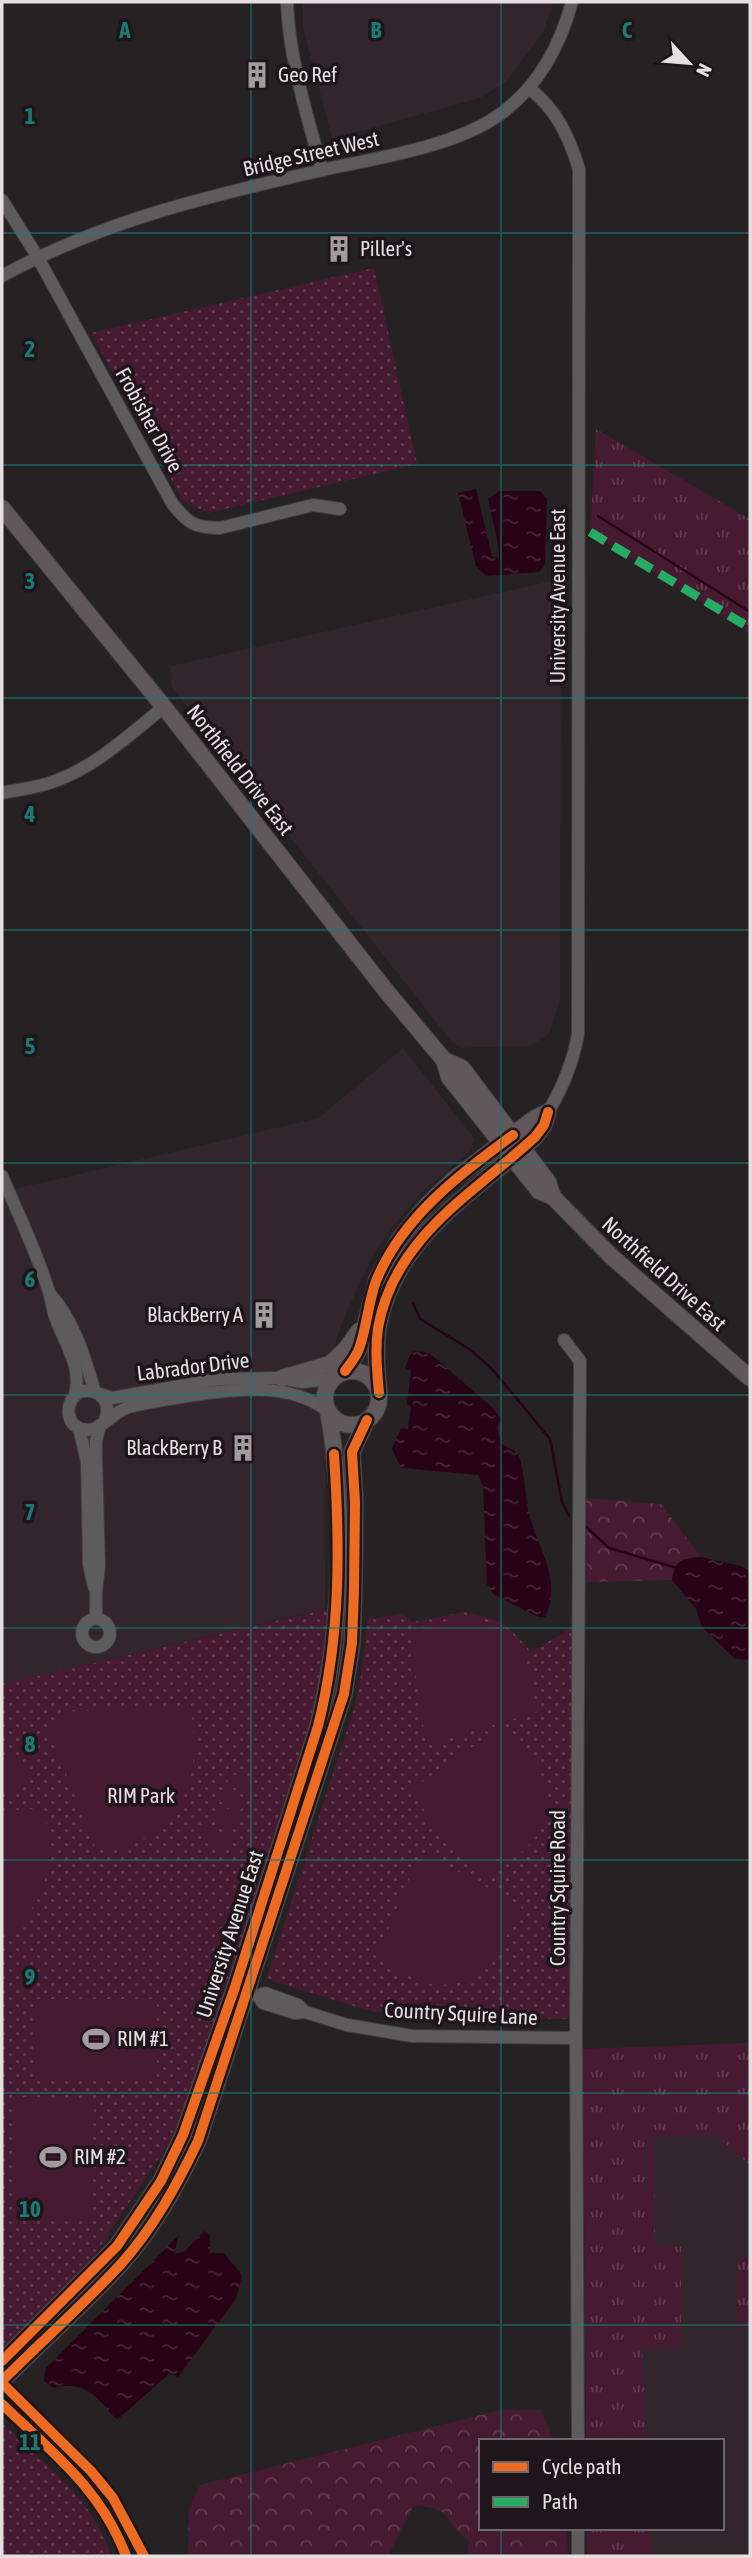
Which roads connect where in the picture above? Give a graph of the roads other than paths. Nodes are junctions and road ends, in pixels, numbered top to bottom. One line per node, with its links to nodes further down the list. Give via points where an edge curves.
1 (287, 2): 4 (street, via 301,93)
2 (572, 2): 3 (street, Bridge Street West, via 550,58)
3 (530, 89): 4 (street, Bridge Street West, via 498,116 451,138); 12 (street, University Avenue East, via 565,128 579,169 578,1034 570,1067)
4 (322, 170): 6 (street, Bridge Street West, via 157,211)
5 (2, 200): 6 (street, Frobisher Drive)
6 (37, 256): 7 (street, Bridge Street West); 9 (street, Frobisher Drive, via 172,503 186,520 220,528 313,505)
7 (2, 276)
8 (2, 508): 10 (main road, Northfield Drive East)
9 (340, 509)
10 (164, 707): 11 (street, via 84,768 55,782); 13 (main road, Northfield Drive East, via 387,992 444,1060 462,1068)
11 (2, 793)
12 (548, 1112): 13 (main road, University Avenue East, via 535,1118)
13 (512, 1146): 16 (main road, University Avenue East, via 453,1180 427,1205 400,1238 377,1279); 20 (main road, Northfield Drive East, via 539,1191 553,1197 612,1257); 22 (main road, University Avenue East, via 439,1218 402,1264 386,1297 378,1330)
14 (2, 1176): 15 (street)
15 (50, 1294): 21 (street, via 64,1308); 23 (street, via 78,1376)
16 (368, 1317): 18 (main road, University Avenue East, via 359,1350); 19 (main road, via 330,1364)
17 (564, 1340): 31 (street, Country Squire Road, via 580,1361)
18 (339, 1375): 19 (street, Labrador Drive, via 302,1382); 22 (main road, via 354,1371 370,1377); 24 (main road, via 325,1394)
19 (282, 1378): 21 (street, Labrador Drive, via 220,1379 112,1398)
20 (750, 1378)
21 (97, 1393): 23 (street, via 84,1390); 26 (street, via 107,1408)
22 (379, 1393): 25 (main road, via 377,1408)
23 (75, 1395): 27 (street, via 68,1413)
24 (328, 1411): 25 (main road, via 350,1425); 26 (street, Labrador Drive, via 297,1394 252,1390 142,1404 121,1410); 30 (main road, University Avenue East, via 338,1527 335,1639 318,1726)
25 (367, 1420): 30 (main road, University Avenue East, via 352,1452 354,1590 344,1694)
26 (103, 1423): 27 (street, via 90,1430); 28 (street, via 96,1441)
27 (79, 1428): 28 (street, via 87,1462 89,1565)
28 (96, 1593): 29 (street)
29 (96, 1618)
30 (247, 1992): 31 (street, Country Squire Lane, via 265,1993 347,2025 412,2036); 32 (main road, University Avenue East, via 161,2181 137,2219 117,2246); 33 (main road, University Avenue East, via 198,2141 176,2187 121,2263)
31 (576, 2038): 35 (street, Country Squire Road)
32 (2, 2361)
33 (2, 2382): 38 (street, via 91,2471 113,2498)
34 (2, 2404): 37 (street, via 90,2490 116,2530)
35 (578, 2439)
36 (578, 2530): 39 (street)
37 (126, 2556)
38 (144, 2556)
39 (578, 2556)

